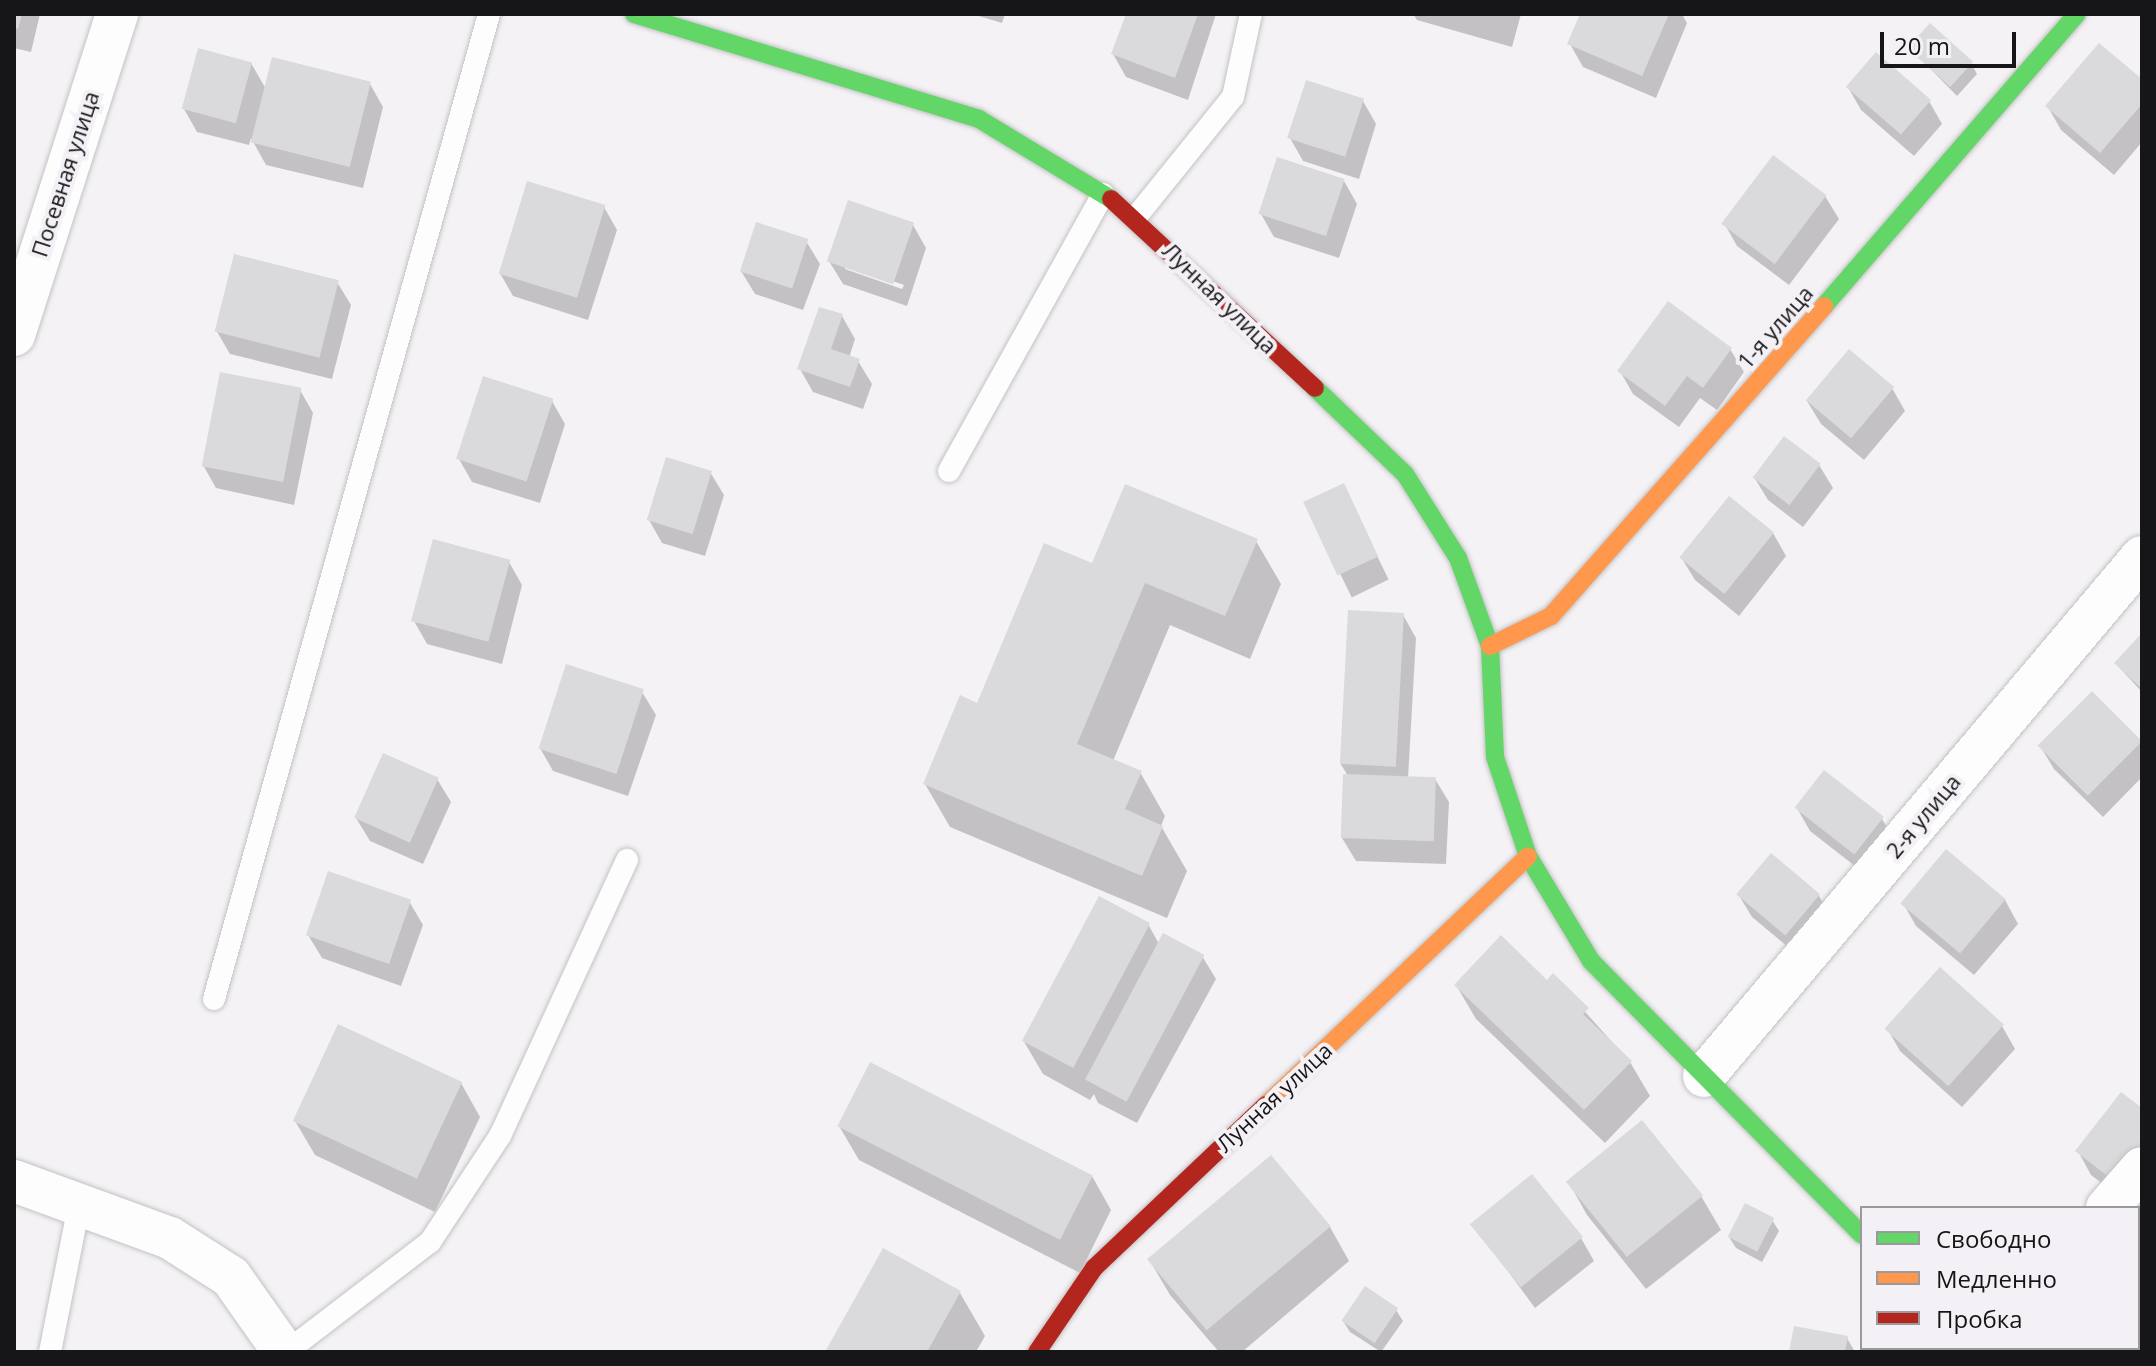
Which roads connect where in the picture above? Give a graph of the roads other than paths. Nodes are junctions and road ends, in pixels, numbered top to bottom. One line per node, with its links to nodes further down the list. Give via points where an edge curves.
1 (117, 14): 10 (street, Посевная улица)
2 (489, 14): 16 (lane)
3 (634, 14): 7 (street, Лунная улица)
4 (719, 14): 7 (lane)
5 (1251, 14): 9 (lane, via 1233,97)
6 (2077, 14): 13 (street, 1-я улица, via 1607,557 1551,616)
7 (713, 38): 8 (street, Лунная улица, via 979,119)
8 (1103, 194): 9 (street, Лунная улица); 11 (lane)
9 (1136, 217): 13 (street, Лунная улица, via 1405,474 1458,558)
10 (14, 335)
11 (949, 471)
12 (2142, 557): 17 (street, 2-я улица)
13 (1490, 646): 14 (street, Лунная улица, via 1495,757)
14 (1528, 856): 17 (street, Лунная улица, via 1591,961); 25 (street, Лунная улица, via 1094,1268)
15 (627, 860): 24 (lane, via 500,1136 430,1242)
16 (214, 999)
17 (1704, 1076): 22 (street, Лунная улица)
18 (2142, 1168): 21 (street)
19 (14, 1181): 20 (street)
20 (79, 1205): 23 (lane); 24 (street, via 170,1238 231,1277)
21 (2109, 1206)
22 (1860, 1233)
23 (50, 1352)
24 (285, 1352)
25 (1037, 1352)

